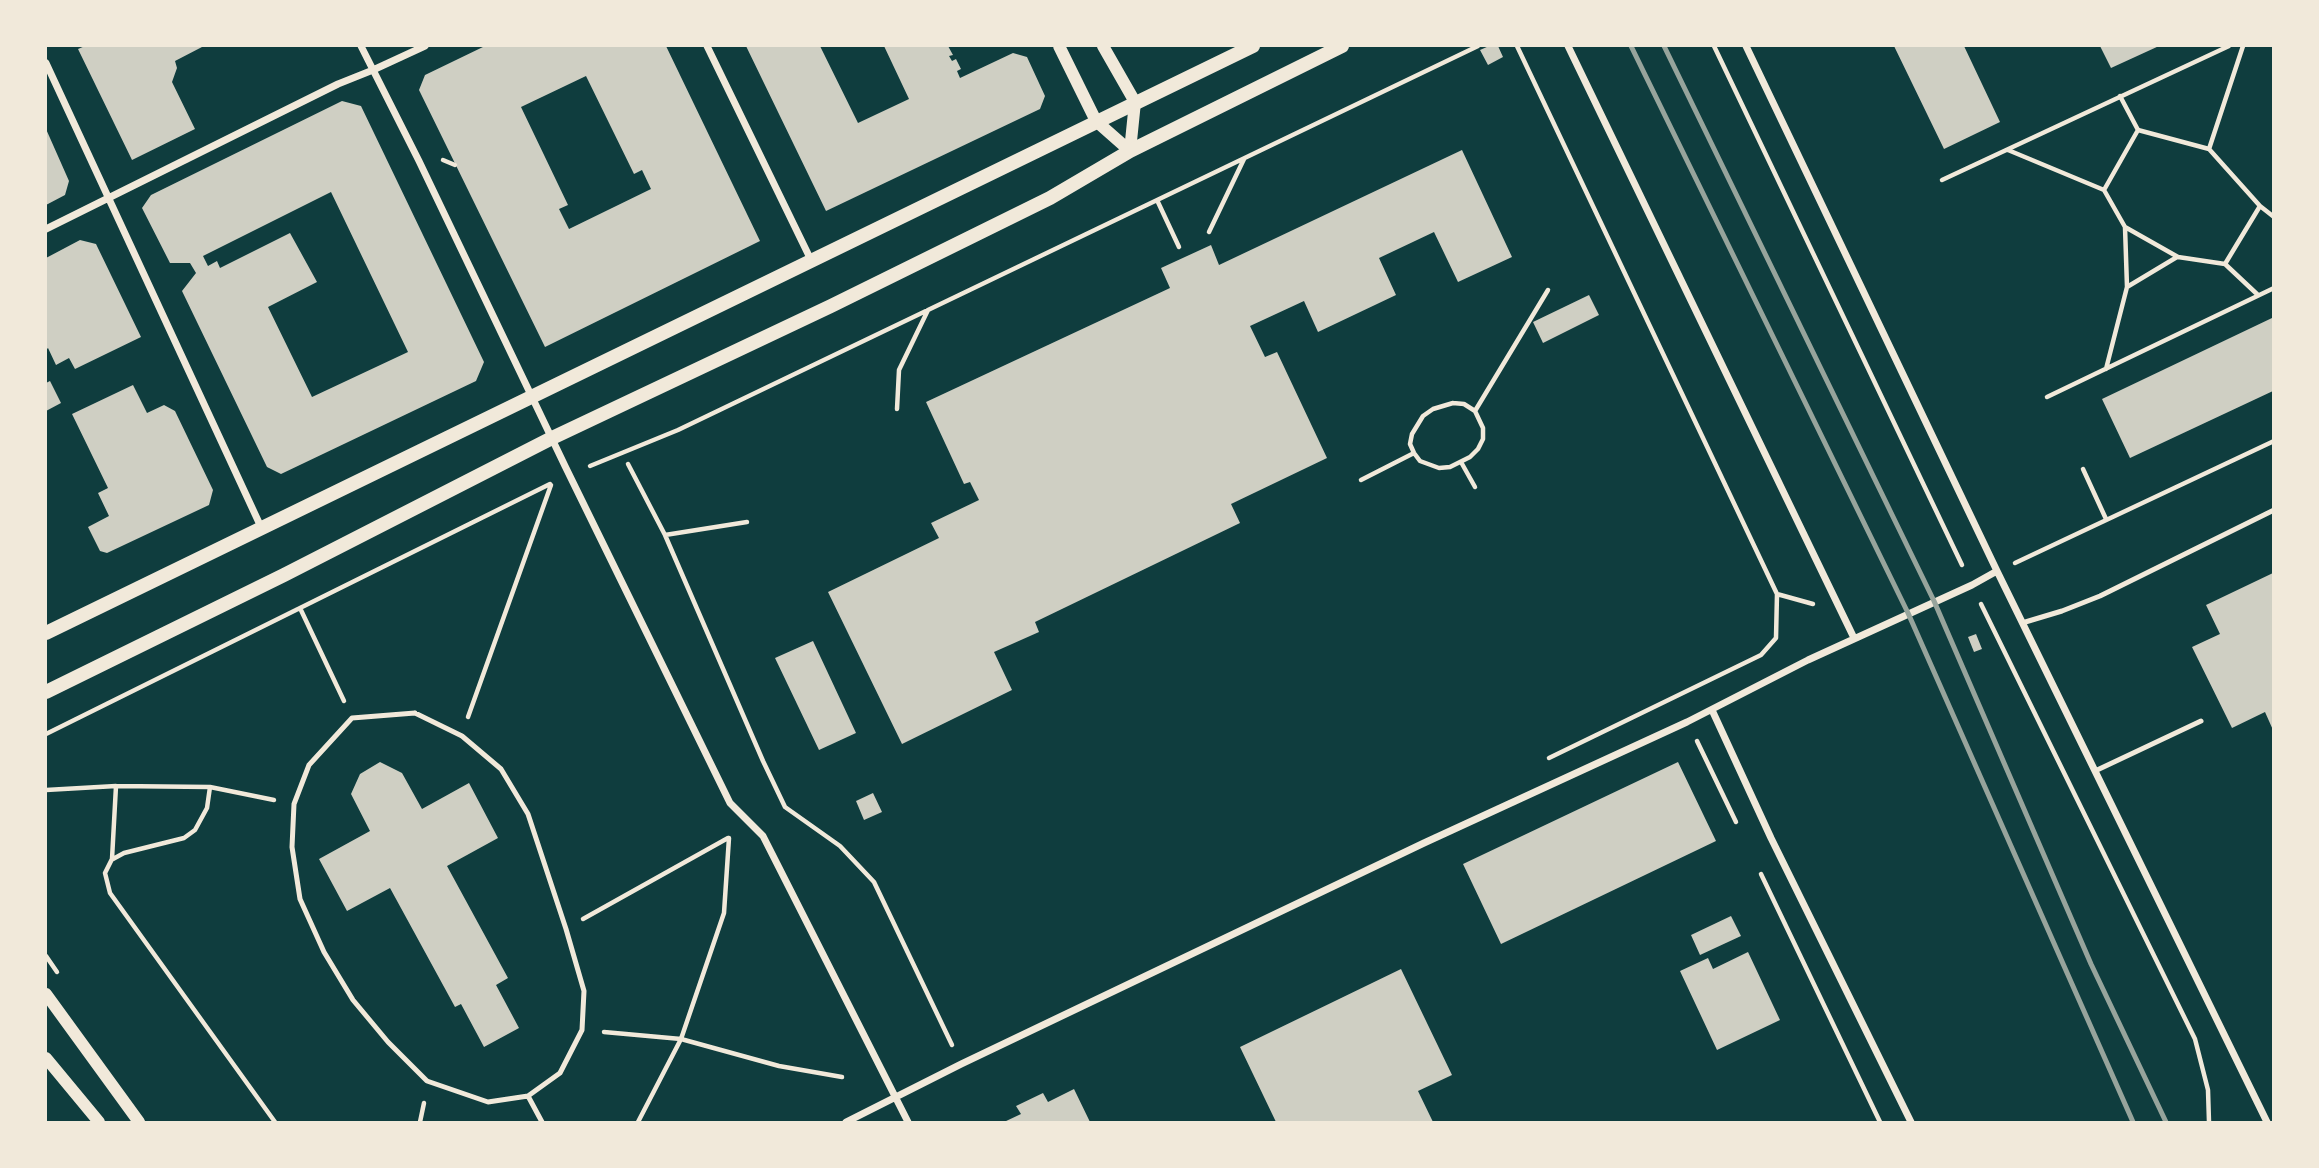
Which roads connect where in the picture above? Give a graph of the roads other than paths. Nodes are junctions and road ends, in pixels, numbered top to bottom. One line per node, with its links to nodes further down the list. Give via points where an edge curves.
1 (361, 46): 11 (street)
2 (425, 46): 11 (street)
3 (707, 46): 17 (street)
4 (1059, 46): 13 (street)
5 (1103, 46): 12 (street)
6 (1253, 46): 12 (main road)
7 (1342, 46): 14 (main road)
8 (1568, 46): 25 (street)
9 (1746, 46): 22 (street)
10 (46, 63): 15 (street)
11 (373, 70): 15 (street); 18 (street)
12 (1135, 102): 13 (main road); 14 (street)
13 (1096, 121): 14 (street); 17 (main road)
14 (1130, 151): 19 (main road, via 1025,210)
15 (108, 196): 16 (street); 21 (street)
16 (46, 229)
17 (811, 260): 18 (main road)
18 (532, 395): 19 (street); 21 (main road)
19 (552, 438): 26 (main road); 33 (street, via 730,803 763,836)
20 (2273, 510): 23 (lane, via 2101,596)
21 (261, 527): 24 (main road)
22 (1997, 571): 23 (street); 25 (street)
23 (2022, 623): 29 (street)
24 (46, 633)
25 (1854, 638): 27 (street)
26 (46, 692)
27 (1712, 710): 33 (street, via 1424,843); 39 (street)
28 (2201, 721): 29 (lane)
29 (2095, 771): 40 (street)
30 (46, 995): 35 (street)
31 (46, 1058): 34 (street)
32 (528, 1096): 32 (lane, via 488,1102 427,1081 353,1000 324,952 300,899 292,847 294,804 309,765 352,718 415,713 462,736 501,769 528,814 584,992 582,1030 560,1073); 36 (lane)
33 (896, 1099): 37 (street); 38 (street)
34 (99, 1122)
35 (139, 1122)
36 (542, 1122)
37 (846, 1122)
38 (908, 1122)
39 (1911, 1122)
40 (2267, 1122)

